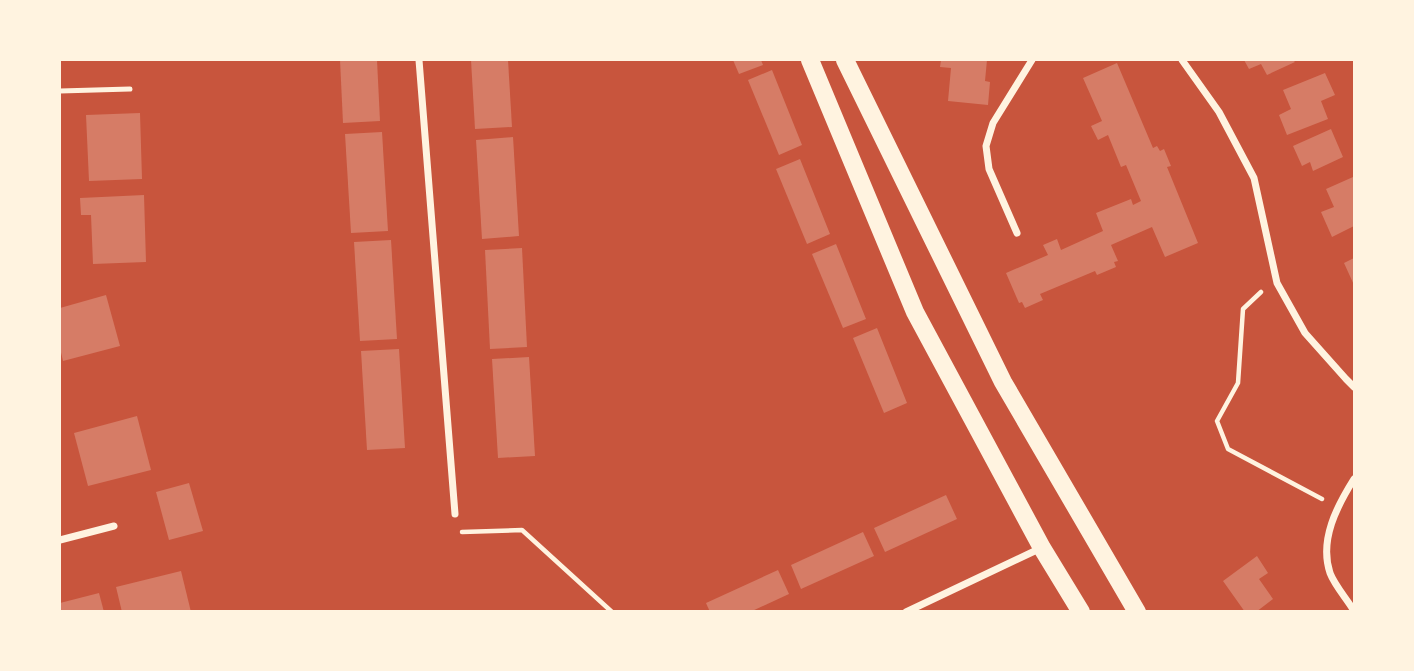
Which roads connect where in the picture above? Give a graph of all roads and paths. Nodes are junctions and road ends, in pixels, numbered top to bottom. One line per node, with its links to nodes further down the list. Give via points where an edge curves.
1 (419, 60): 13 (street)
2 (810, 60): 16 (main road, via 915,312)
3 (845, 60): 20 (main road, via 1003,382)
4 (1032, 60): 8 (street, via 993,123 986,146 989,169)
5 (1182, 60): 10 (street, via 1219,112 1254,178 1276,283 1305,332)
6 (130, 89): 7 (lane)
7 (60, 91)
8 (1017, 233)
9 (1244, 309): 12 (path, via 1238,383 1217,422 1228,449)
10 (1354, 387)
11 (1354, 479): 12 (street)
12 (1338, 507): 21 (street, via 1326,551 1331,575)
13 (455, 514): 17 (path, via 453,532 522,530)
14 (114, 526): 15 (street)
15 (60, 540)
16 (1042, 548): 18 (street); 19 (main road)
17 (612, 611)
18 (906, 611)
19 (1081, 611)
20 (1137, 611)
21 (1354, 611)

